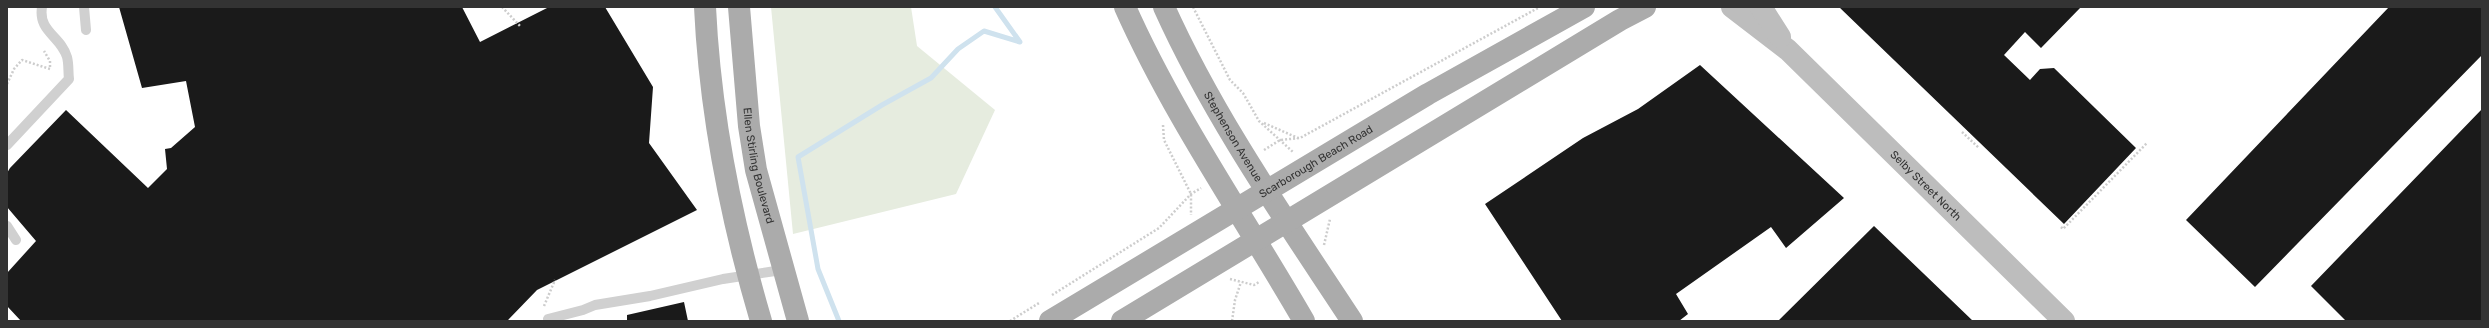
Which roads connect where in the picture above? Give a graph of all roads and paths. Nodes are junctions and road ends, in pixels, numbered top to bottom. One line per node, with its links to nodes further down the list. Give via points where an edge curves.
1 (42, 7): 23 (lane, via 41,17 46,29 59,42 67,56 69,79)
2 (84, 7): 15 (lane)
3 (502, 7): 14 (path)
4 (705, 7): 34 (main road, via 723,168)
5 (739, 7): 33 (main road, Ellen Stirling Boulevard, via 750,133 756,170)
6 (1126, 7): 27 (main road, via 1144,49 1174,105)
7 (1164, 7): 25 (main road, Stephenson Avenue, via 1205,86)
8 (1193, 7): 19 (path, via 1230,80 1243,93)
9 (1540, 7): 21 (path)
10 (1584, 7): 25 (main road, Scarborough Beach Road, via 1428,94)
11 (1645, 7): 28 (main road)
12 (1732, 7): 16 (main road, Selby Street North)
13 (1761, 7): 16 (main road, Selby Street North)
14 (520, 26)
15 (86, 30)
16 (1788, 50): 50 (main road, Selby Street North)
17 (44, 51): 18 (path, via 50,61 50,69 22,60 14,69)
18 (7, 84)
19 (1260, 121): 21 (path); 21 (path, via 1280,140)
20 (1962, 132): 24 (path)
21 (1300, 138)
22 (2146, 143): 30 (path, via 2063,229)
23 (7, 145)
24 (1979, 148)
25 (1266, 192): 27 (main road, Scarborough Beach Road); 28 (main road, Stephenson Avenue)
26 (1191, 194): 37 (path, via 1159,228)
27 (1237, 209): 32 (main road); 45 (main road, Scarborough Beach Road)
28 (1286, 222): 32 (main road); 49 (main road, Stephenson Avenue)
29 (7, 226): 31 (lane)
30 (2061, 227)
31 (16, 240)
32 (1256, 240): 46 (main road); 48 (main road)
33 (782, 270): 34 (lane); 42 (main road, Ellen Stirling Boulevard); 43 (main road, via 806,307)
34 (748, 276): 40 (lane, via 595,305 548,319); 41 (main road)
35 (555, 280): 39 (path)
36 (1241, 282): 47 (path, via 1234,300)
37 (1051, 296)
38 (1044, 300): 44 (path)
39 (544, 305)
40 (549, 321)
41 (761, 321)
42 (798, 321)
43 (811, 321)
44 (1010, 321)
45 (1050, 321)
46 (1122, 321)
47 (1232, 321)
48 (1304, 321)
49 (1352, 321)
50 (2064, 321)

